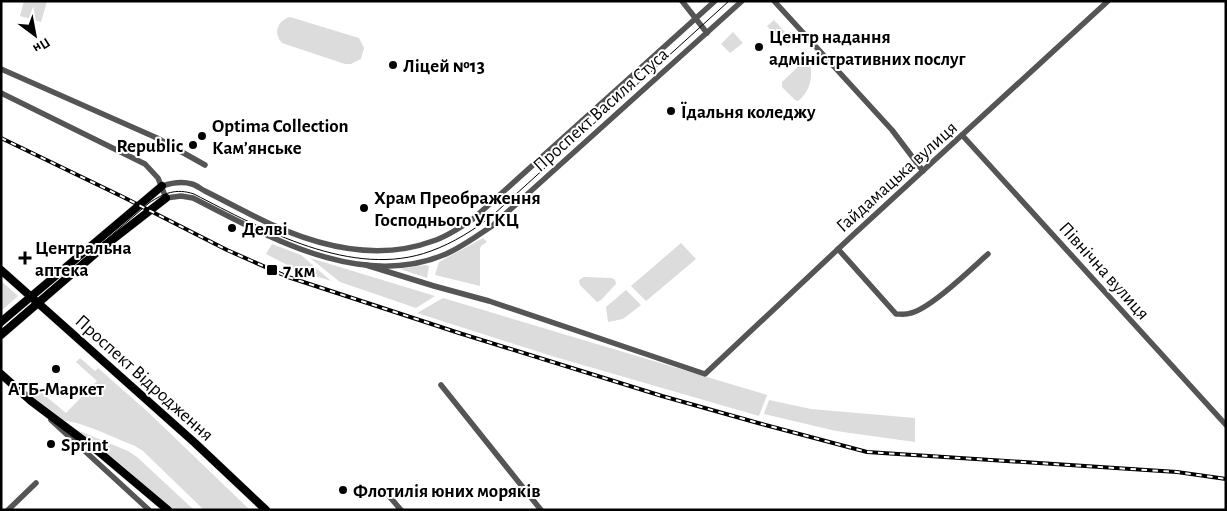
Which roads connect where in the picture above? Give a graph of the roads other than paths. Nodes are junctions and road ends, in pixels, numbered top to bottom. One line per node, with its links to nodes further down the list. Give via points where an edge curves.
1 (682, 1): 6 (street)
2 (715, 1): 6 (street, Проспект Василя Стуса)
3 (742, 1): 7 (street, Проспект Василя Стуса)
4 (774, 1): 12 (street, via 892,130)
5 (1108, 1): 10 (street, Гайдамацька вулиця)
6 (696, 19): 7 (street); 13 (street, Проспект Василя Стуса, via 473,219 432,241 392,250 351,250 301,236 191,184)
7 (707, 33): 17 (street, Проспект Василя Стуса, via 476,237 446,254 427,260 393,266)
8 (1, 69): 11 (street, via 157,138)
9 (1, 93): 13 (street, via 145,164)
10 (962, 135): 12 (street, Гайдамацька вулиця); 26 (street, Північна вулиця)
11 (205, 165)
12 (923, 171): 15 (street, Гайдамацька вулиця)
13 (162, 186): 14 (street); 19 (main road)
14 (166, 198): 17 (street, Проспект Василя Стуса, via 193,198 281,241 339,261); 20 (main road)
15 (838, 249): 16 (street, via 896,314 903,315 913,313 935,299); 17 (street, Гайдамацька вулиця, via 705,374 489,301)
16 (988, 254)
17 (366, 265)
18 (1, 270): 19 (main road, Проспект Відродження)
19 (32, 296): 20 (main road, Проспект Відродження); 21 (main road)
20 (39, 303): 22 (main road); 29 (main road, Проспект Відродження)
21 (1, 322)
22 (1, 335)
23 (1, 374): 25 (main road)
24 (441, 385): 34 (street)
25 (31, 401): 31 (street); 32 (main road)
26 (1226, 425)
27 (36, 483): 30 (street)
28 (389, 496): 33 (street)
29 (266, 509)
30 (8, 510)
31 (150, 510)
32 (168, 510)
33 (401, 510)
34 (541, 510)

